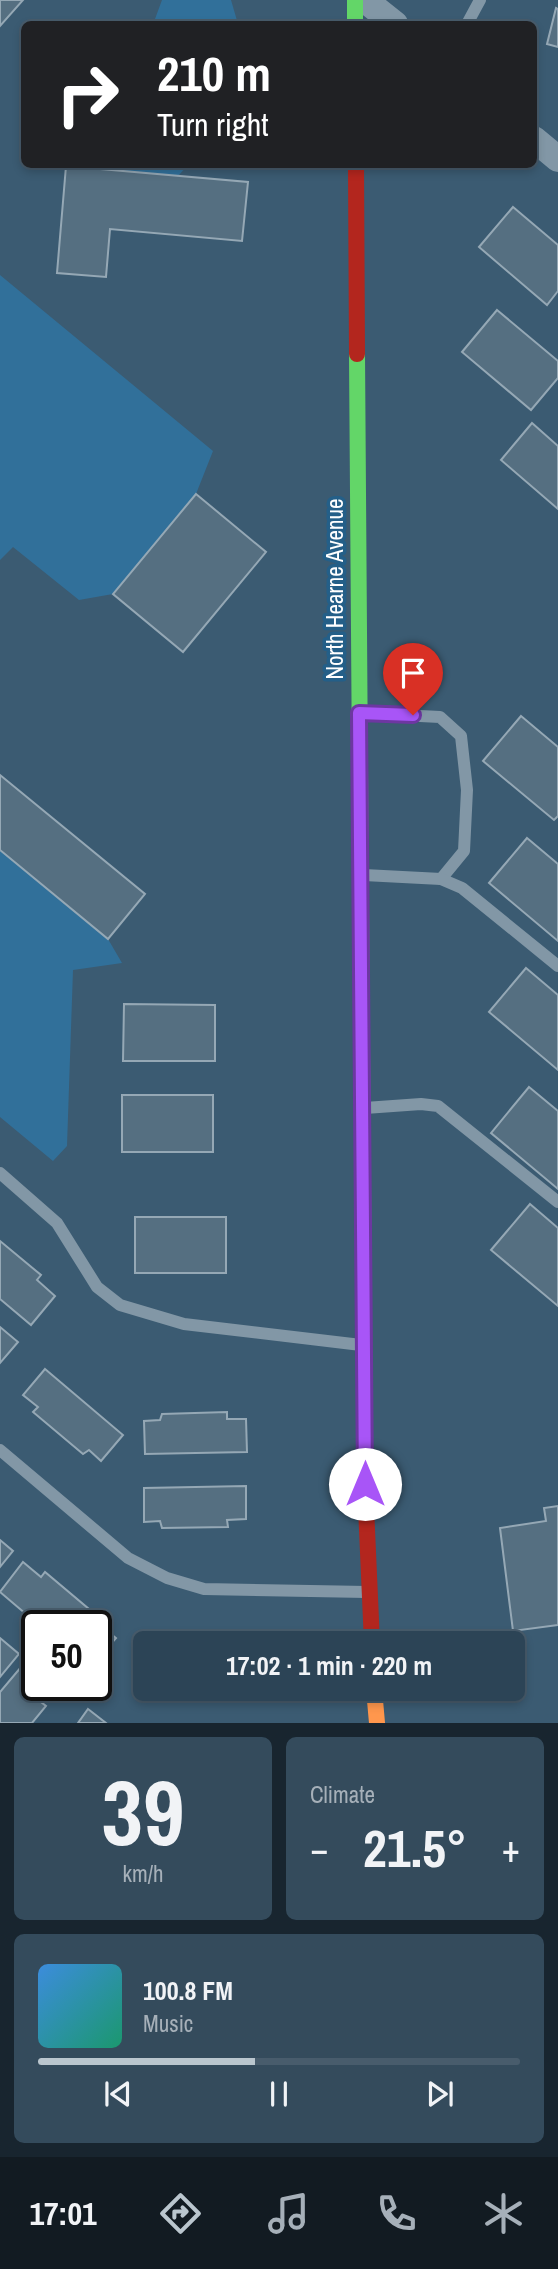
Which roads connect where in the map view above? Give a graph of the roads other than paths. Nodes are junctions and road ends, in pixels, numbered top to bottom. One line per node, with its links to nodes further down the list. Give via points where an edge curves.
1 (355, 0): 4 (main road)
2 (365, 0): 5 (street)
3 (480, 0): 6 (lane)
4 (355, 21)
5 (391, 21)
6 (469, 21)
7 (537, 142): 8 (street)
8 (558, 159)
9 (356, 168): 10 (main road, North Hearne Avenue)
10 (359, 713): 11 (main road, North Hearne Avenue); 12 (lane, via 440,717 461,736 467,790 464,851)
11 (360, 875): 12 (lane); 14 (main road, North Hearne Avenue)
12 (442, 879): 13 (lane, via 462,888)
13 (558, 966)
14 (362, 1108): 16 (lane, via 438,1106); 17 (main road, North Hearne Avenue)
15 (0, 1173): 17 (lane, via 57,1223 97,1287 120,1305 184,1324)
16 (558, 1202)
17 (365, 1345): 19 (main road, North Hearne Avenue)
18 (0, 1450): 19 (lane, via 128,1558 167,1578 204,1588)
19 (369, 1592): 20 (main road, North Hearne Avenue)
20 (371, 1631)
21 (375, 1701): 22 (main road)
22 (377, 1723)

